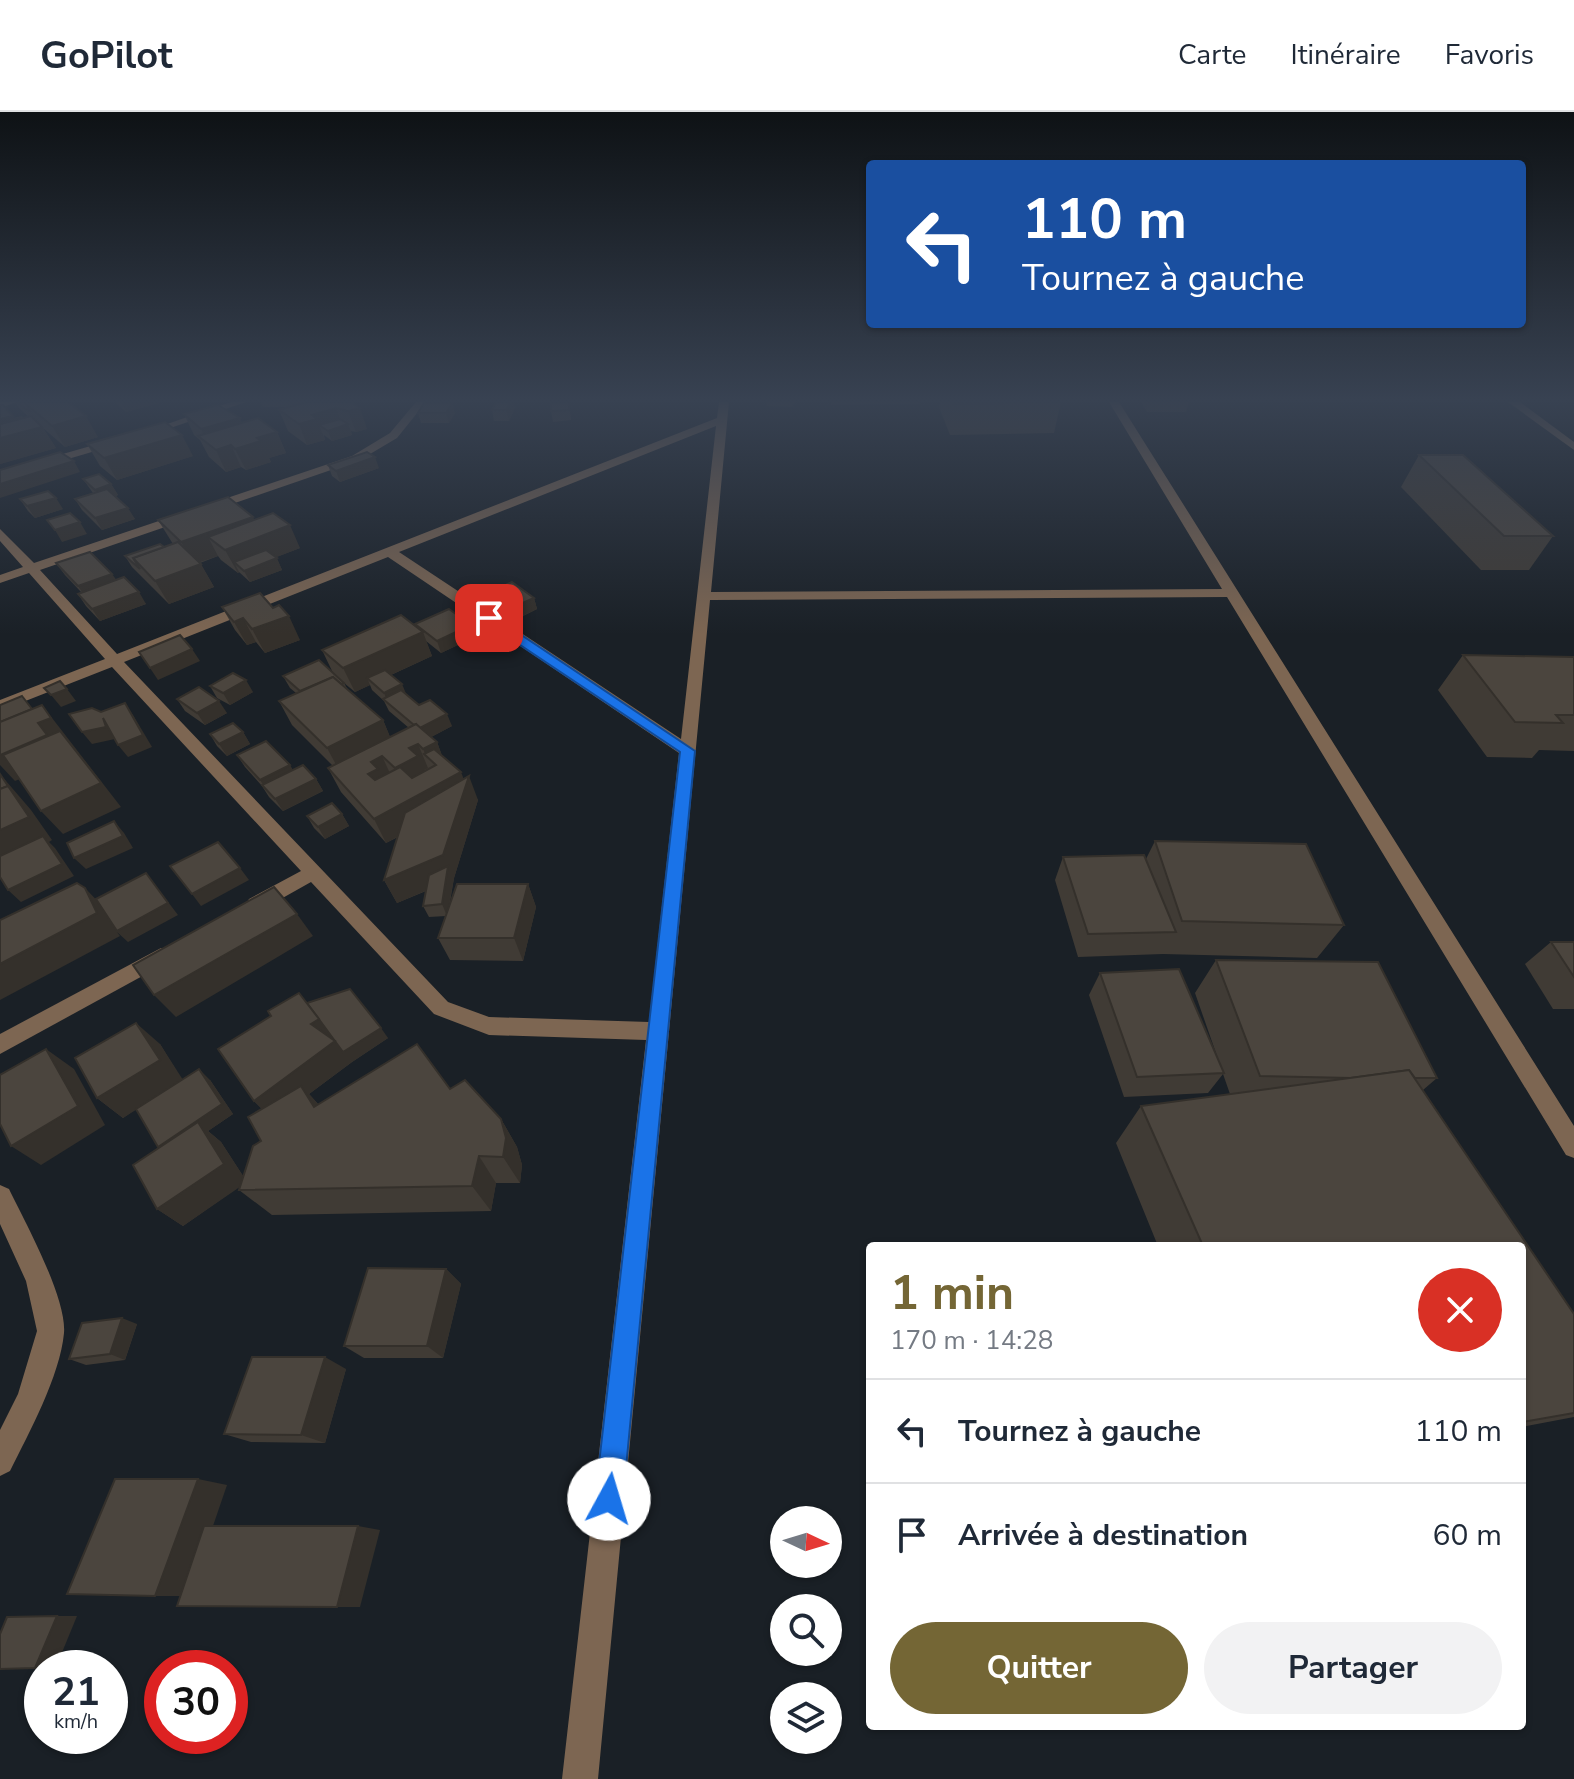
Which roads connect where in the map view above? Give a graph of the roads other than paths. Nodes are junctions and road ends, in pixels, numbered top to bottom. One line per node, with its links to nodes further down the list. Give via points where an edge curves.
1 (292, 480): 7 (street)
2 (561, 480): 6 (street)
3 (716, 480): 10 (street)
4 (1162, 480): 9 (street)
5 (0, 533): 7 (street)
6 (390, 552): 11 (street); 13 (street)
7 (31, 569): 8 (street); 11 (street)
8 (0, 579)
9 (1232, 593): 10 (street); 19 (street)
10 (704, 596): 13 (street)
11 (116, 662): 12 (street); 14 (street)
12 (0, 706)
13 (687, 751): 17 (street)
14 (314, 872): 15 (street); 17 (street, via 441,1008 489,1026)
15 (232, 918)
16 (177, 948): 18 (street)
17 (658, 1031): 22 (street)
18 (0, 1045)
19 (1574, 1147)
20 (0, 1197): 21 (street, via 39,1279 51,1331 31,1399)
21 (0, 1461)
22 (580, 1779)

